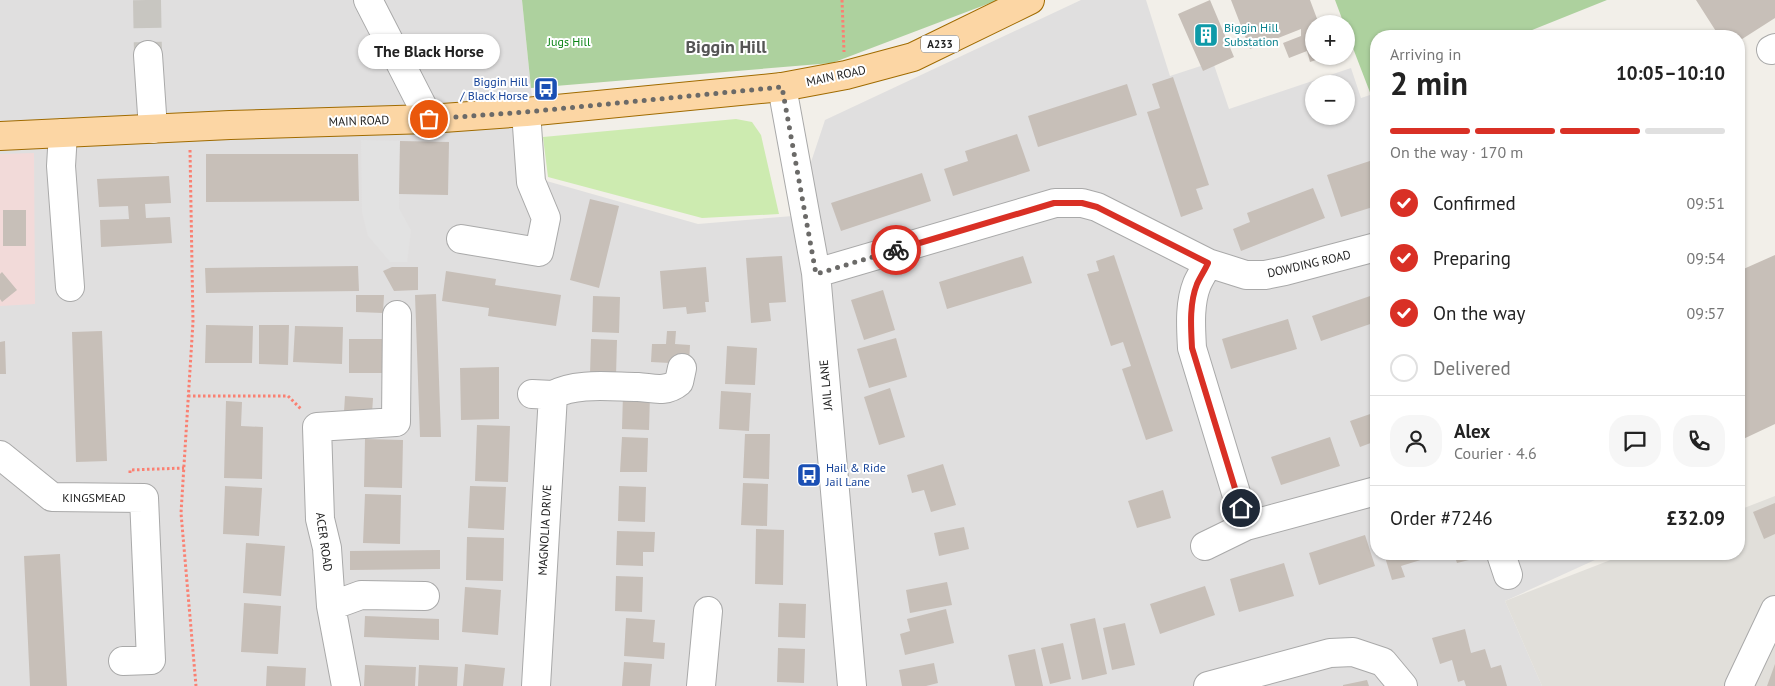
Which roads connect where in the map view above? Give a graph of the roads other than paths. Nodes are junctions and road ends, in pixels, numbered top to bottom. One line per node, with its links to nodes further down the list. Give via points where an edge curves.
1 (368, 0): 6 (street)
2 (1030, 0): 4 (main road, MAIN ROAD / A233, via 913,57 846,75)
3 (148, 55): 7 (street)
4 (782, 87): 5 (main road, MAIN ROAD / A233); 13 (street, JAIL LANE)
5 (526, 112): 6 (main road, MAIN ROAD / A233); 10 (street, via 531,182 546,218 539,252)
6 (429, 119): 7 (main road, MAIN ROAD / A233)
7 (153, 129): 8 (main road, MAIN ROAD / A233)
8 (63, 133): 9 (main road, MAIN ROAD / A233); 14 (street, via 61,166)
9 (0, 136)
10 (461, 239)
11 (1370, 249): 12 (street, DOWDING ROAD, via 1265,275 1246,275)
12 (1208, 263): 13 (street, DOWDING ROAD, via 1097,207 1082,203 1054,203); 19 (street, via 1193,302 1192,348)
13 (816, 274): 29 (street, JAIL LANE)
14 (70, 287)
15 (397, 315): 22 (street, ACER ROAD, via 396,422 317,427 320,519 327,548)
16 (682, 368): 27 (street, MAGNOLIA DRIVE, via 679,382 672,388 575,387 542,394)
17 (0, 455): 25 (street, KINGSMEAD, via 52,497 144,498 151,660)
18 (1370, 493): 19 (street)
19 (1246, 526): 20 (street)
20 (1205, 546)
21 (425, 596): 22 (street, via 361,595)
22 (331, 606): 26 (street, ACER ROAD)
23 (1775, 610): 32 (street)
24 (708, 611): 28 (street)
25 (123, 661)
26 (346, 686)
27 (536, 686)
28 (701, 686)
29 (852, 686)
30 (1208, 686): 31 (street, via 1330,653 1353,652 1383,662)
31 (1403, 686)
32 (1739, 686)

